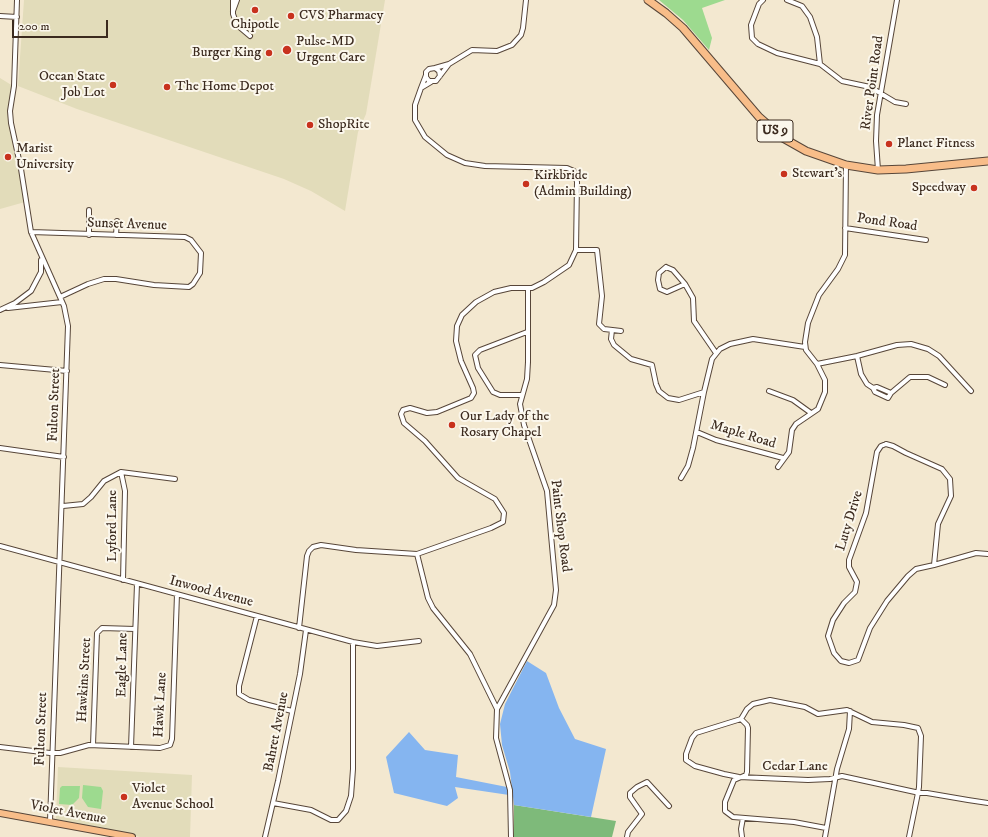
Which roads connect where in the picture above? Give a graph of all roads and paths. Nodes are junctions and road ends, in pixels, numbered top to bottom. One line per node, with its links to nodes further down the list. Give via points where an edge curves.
1 (18, 0): 11 (street, Fulton Street)
2 (233, 0): 9 (street)
3 (237, 0): 9 (street)
4 (526, 0): 13 (street, via 521,35 512,45 497,51 472,50)
5 (648, 0): 23 (highway, US 9, via 679,24 754,113 776,133 810,153)
6 (763, 0): 14 (street, via 751,25 752,38 758,44 777,53)
7 (786, 0): 14 (street, via 802,6 810,17 817,37)
8 (897, 0): 20 (street, River Point Road)
9 (232, 12): 12 (street, via 237,25)
10 (0, 16): 11 (street)
11 (16, 17): 28 (street, Fulton Street, via 10,115)
12 (250, 36)
13 (449, 64): 15 (street); 17 (street)
14 (820, 64): 20 (street, via 842,80 870,88)
15 (435, 68): 16 (street, via 429,68); 17 (street)
16 (426, 75): 18 (street); 19 (street)
17 (440, 76): 18 (street)
18 (431, 82): 19 (street)
19 (421, 88): 32 (street, via 415,105 415,120 425,137 447,155 459,161 485,166 568,168 574,171 577,182)
20 (880, 94): 21 (street); 24 (street, River Point Road, via 876,132)
21 (906, 104)
22 (988, 161): 24 (highway, US 9)
23 (846, 165): 24 (highway, US 9); 27 (street)
24 (878, 170)
25 (89, 210): 29 (street)
26 (117, 221): 30 (street)
27 (845, 228): 31 (street, Pond Road); 41 (street, via 844,260 819,295 808,323)
28 (31, 232): 29 (street, Sunset Avenue); 33 (street, Fulton Street)
29 (89, 234): 30 (street, Sunset Avenue)
30 (116, 235): 36 (street, Sunset Avenue, via 185,237 191,240 201,253 201,266 197,278 189,287 104,279 88,284)
31 (926, 240)
32 (576, 250): 35 (street, via 571,262 564,269 544,282); 38 (street, via 597,250 602,296 598,324)
33 (40, 254): 36 (street, Fulton Street); 37 (street, via 42,269 34,287 24,297)
34 (685, 284): 34 (street, via 672,268 666,267 659,273 658,286 662,291 667,292); 42 (street, via 693,298 694,321)
35 (528, 288): 40 (street, Paint Shop Road); 63 (street, via 506,289 485,296 471,305 459,319 456,340 461,361 473,388 471,398 433,413 410,408 402,412 403,421 425,441 455,476 491,496 504,515 503,522 497,526)
36 (61, 299): 37 (street); 46 (street, Fulton Street, via 68,322)
37 (0, 310)
38 (612, 330): 39 (street); 50 (street, via 611,339 614,346 631,359 652,365 656,384 668,398 679,400)
39 (621, 331)
40 (527, 332): 51 (street, Paint Shop Road, via 527,375); 51 (street, via 480,350 475,355 478,368 493,392 500,395)
41 (805, 347): 42 (street, via 746,339 730,344); 44 (street)
42 (716, 353): 50 (street, via 708,372)
43 (857, 356): 44 (street); 47 (street, via 861,374 867,384 875,392 888,398 910,377 928,377); 49 (street, via 897,345 919,346 939,356)
44 (817, 364): 52 (street, via 825,380 825,392 821,404)
45 (0, 365): 46 (street)
46 (67, 371): 55 (street, Fulton Street)
47 (945, 385)
48 (769, 391): 52 (street, via 793,400)
49 (971, 391)
50 (704, 392): 53 (street)
51 (521, 395): 76 (street, Paint Shop Road, via 523,420 547,492 556,590 554,605)
52 (811, 413): 56 (street, via 792,430 789,452)
53 (697, 432): 56 (street, Maple Road, via 716,440); 59 (street, via 688,466)
54 (0, 448): 55 (street)
55 (64, 457): 61 (street, Fulton Street)
56 (783, 458): 57 (street)
57 (778, 467)
58 (121, 472): 60 (street); 61 (street, via 104,481 82,504); 67 (street, Lyford Lane, via 125,491)
59 (681, 478)
60 (175, 479)
61 (63, 506): 65 (street, Fulton Street)
62 (0, 546): 65 (street, Inwood Avenue)
63 (417, 554): 71 (street, via 321,545 311,548 307,556); 76 (street, via 433,608 470,654)
64 (988, 554): 66 (street, Luty Drive, via 976,553)
65 (60, 563): 67 (street, Inwood Avenue); 83 (street, Fulton Street)
66 (934, 565): 66 (street, Luty Drive, via 938,524 951,496 950,479 940,468 893,446 883,445 877,452 866,513 849,563 857,586 834,618 829,630 828,642 838,658 849,663 858,660 870,628 892,594 916,569)
67 (123, 580): 68 (street, Inwood Avenue)
68 (137, 584): 69 (street, Inwood Avenue); 72 (street, Eagle Lane)
69 (177, 594): 70 (street, Inwood Avenue); 82 (street, Hawk Lane, via 171,743 164,748)
70 (258, 616): 71 (street, Inwood Avenue); 77 (street, via 239,694 248,700)
71 (299, 628): 73 (street, Inwood Avenue)
72 (135, 630): 80 (street, Hawkins Street, via 102,628 97,633); 82 (street, Eagle Lane)
73 (306, 630): 75 (street, Inwood Avenue); 77 (street, Bahret Avenue)
74 (419, 641): 75 (street, Inwood Avenue, via 377,646)
75 (353, 642): 87 (street, via 353,770 351,796 346,811 337,821 311,810)
76 (497, 709): 96 (street, via 496,738 510,790)
77 (292, 711): 87 (street, Bahret Avenue)
78 (850, 711): 79 (street, via 818,714 805,707 770,700 753,704); 85 (street, via 849,729); 86 (street, via 872,722 918,728 922,736)
79 (741, 720): 84 (street, via 748,728 747,772 746,775); 84 (street, Cedar Lane, via 696,734 692,738 686,758 691,764)
80 (93, 745): 82 (street, Hawk Lane); 83 (street, Hawk Lane)
81 (0, 747): 83 (street)
82 (131, 747)
83 (52, 753): 92 (street, Fulton Street)
84 (739, 777): 85 (street, Cedar Lane, via 808,780); 91 (street, via 734,780 724,807 730,816)
85 (835, 778): 86 (street, Cedar Lane, via 842,776); 93 (street)
86 (918, 793): 88 (street, Cedar Lane); 100 (street)
87 (273, 803): 95 (street, Bahret Avenue)
88 (988, 803)
89 (669, 806): 97 (street, via 647,782 632,790 630,797 642,814)
90 (0, 813): 92 (main road, Violet Avenue)
91 (743, 818): 93 (street, via 794,822); 98 (street)
92 (50, 821): 94 (main road, Violet Avenue)
93 (826, 828): 99 (street)
94 (132, 837)
95 (265, 837)
96 (511, 837)
97 (627, 837)
98 (742, 837)
99 (825, 837)
100 (909, 837)

